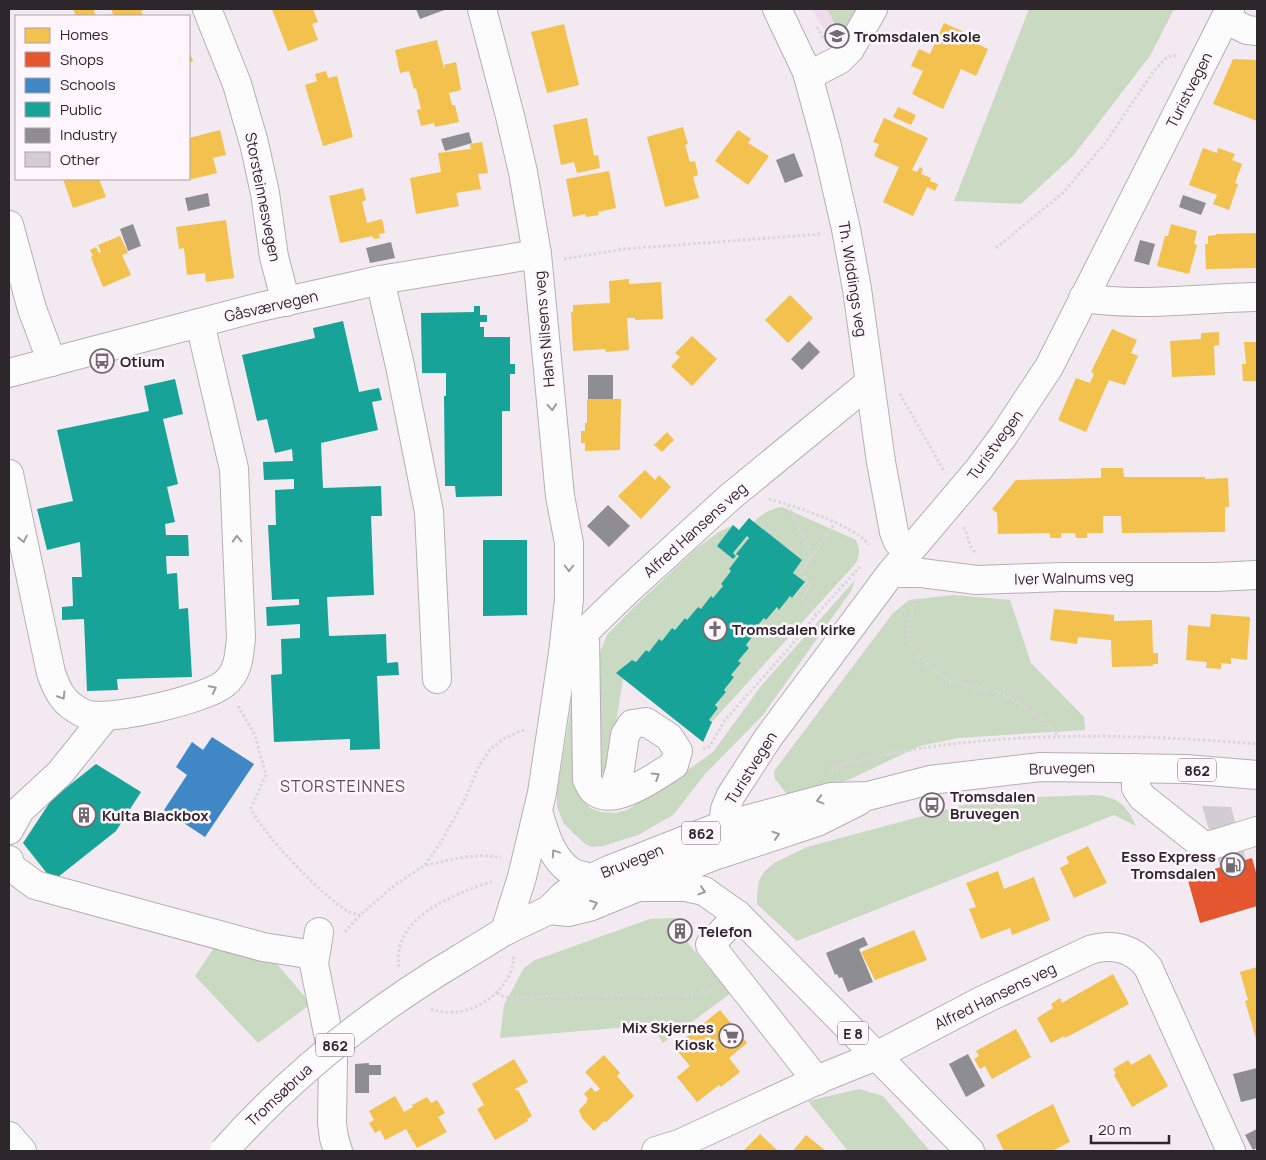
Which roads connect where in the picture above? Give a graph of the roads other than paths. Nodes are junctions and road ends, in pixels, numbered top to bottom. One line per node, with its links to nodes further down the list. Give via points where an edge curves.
1 (207, 9): 13 (main road, Storsteinnesvegen, via 237,84 254,142 274,257)
2 (482, 9): 9 (main road, Hans Nilsens veg, via 520,163)
3 (777, 9): 7 (main road, Th. Widdings veg)
4 (873, 9): 7 (main road, via 850,49 839,60)
5 (1227, 14): 6 (main road, via 1247,30); 12 (main road, Turistvegen)
6 (1257, 30)
7 (808, 76): 17 (main road, Th. Widdings veg, via 827,146 857,289 872,335)
8 (9, 225): 15 (main road, via 32,309)
9 (538, 259): 10 (main road, Gåsværvegen); 22 (main road, Hans Nilsens veg, one-way to 22, via 560,496 570,543 569,599)
10 (380, 280): 13 (main road, Gåsværvegen); 23 (main road, via 429,512)
11 (1257, 297): 12 (main road, via 1183,302 1118,302)
12 (1083, 298): 19 (main road, Turistvegen, via 1049,367 1004,436)
13 (286, 302): 14 (main road, Gåsværvegen)
14 (200, 323): 15 (main road, Gåsværvegen); 24 (main road, one-way to 14, via 159,707 203,694 224,684 238,666 241,638 234,469)
15 (52, 362): 16 (main road, Gåsværvegen)
16 (9, 373)
17 (870, 383): 19 (main road, Th. Widdings veg, via 894,532); 21 (main road, Alfred Hansens veg, via 738,490)
18 (9, 474): 24 (main road, one-way to 24, via 56,686 65,702 85,715)
19 (907, 567): 20 (main road, Iver Walnums veg, via 977,580); 31 (main road, Turistvegen, via 768,738 725,809)
20 (1257, 575)
21 (585, 632): 22 (main road, Alfred Hansens veg); 27 (main road, via 587,780 601,795)
22 (563, 653): 28 (main road)
23 (437, 679)
24 (105, 717): 29 (main road, via 60,773 20,810)
25 (1136, 768): 26 (main road, Bruvegen / 862); 30 (main road, via 1136,788 1142,797 1205,847); 31 (main road, Bruvegen / 862, via 1041,767 930,780 868,796 830,797)
26 (1257, 775)
27 (612, 795): 27 (main road, one-way to 27, via 633,790 674,765 678,751 669,737 646,722 632,724 625,735)
28 (538, 811): 33 (main road, one-way to 28, via 572,872 561,862 549,844); 37 (main road)
29 (9, 830)
30 (1257, 832)
31 (726, 838): 33 (main road, Bruvegen / 862); 34 (main road, Bruvegen / 862)
32 (9, 860): 44 (main road, via 11,868 35,885 263,947 317,943 317,979 333,1058 332,1123)
33 (591, 878): 35 (main road, Bruvegen / 862, via 564,894)
34 (636, 887): 35 (main road, Bruvegen / 862, one-way to 34, via 569,912 589,907); 36 (main road, E 8, one-way to 36, via 686,887 704,891)
35 (549, 910): 37 (main road, Bruvegen / 862)
36 (738, 915): 39 (main road, E 8); 40 (main road, via 710,944)
37 (505, 931): 38 (main road, Bruvegen / 862)
38 (461, 958): 43 (main road, Tromsøbrua / 862, bridge, via 384,1006 350,1032 278,1095)
39 (876, 1056): 40 (main road, Alfred Hansens veg); 46 (main road, E 8); 47 (main road, Alfred Hansens veg, via 983,1000 1090,950 1106,946 1121,948 1139,957 1151,971)
40 (817, 1081): 45 (main road, Alfred Hansens veg, via 679,1144)
41 (9, 1136): 42 (main road)
42 (22, 1151)
43 (224, 1151)
44 (338, 1151)
45 (656, 1151)
46 (970, 1151)
47 (1231, 1151)

